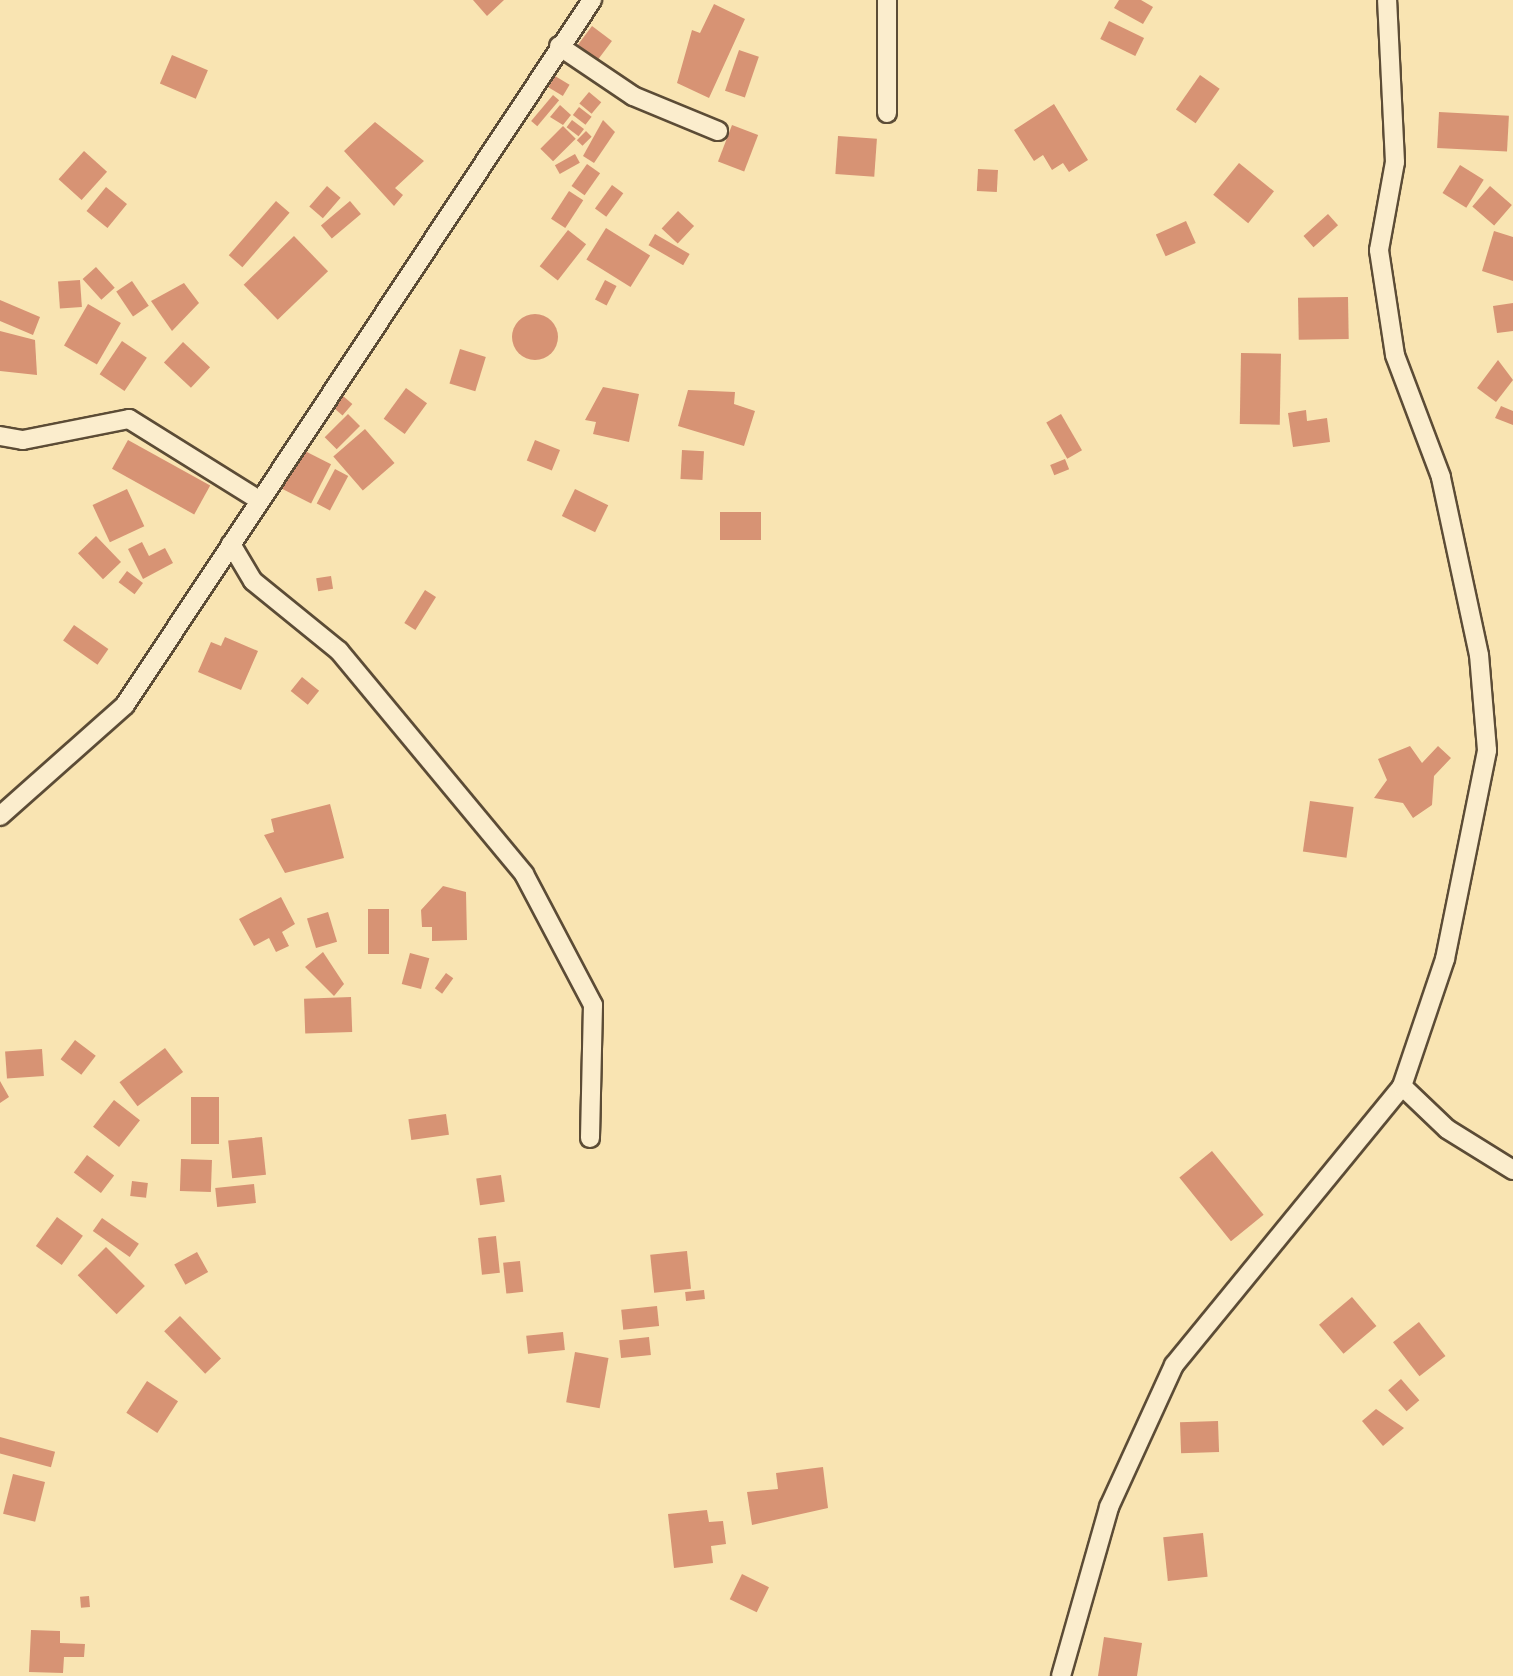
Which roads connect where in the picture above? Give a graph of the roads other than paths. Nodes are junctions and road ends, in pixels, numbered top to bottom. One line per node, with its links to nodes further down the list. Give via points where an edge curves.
1 (592, 0): 4 (street)
2 (887, 0): 5 (street)
3 (1386, 0): 11 (street, via 1395,162 1378,250 1395,355 1445,494 1479,655 1487,750 1446,959)
4 (559, 46): 6 (street, via 633,96); 8 (street)
5 (887, 113)
6 (718, 131)
7 (0, 436): 8 (street, via 23,440 129,419)
8 (256, 498): 9 (street)
9 (231, 544): 10 (street, via 106,728); 12 (street, via 254,582 339,651 524,874 593,1006)
10 (0, 816)
11 (1402, 1086): 13 (street, via 1447,1129); 14 (street, via 1174,1366 1110,1507)
12 (590, 1138)
13 (1513, 1170)
14 (1061, 1676)

